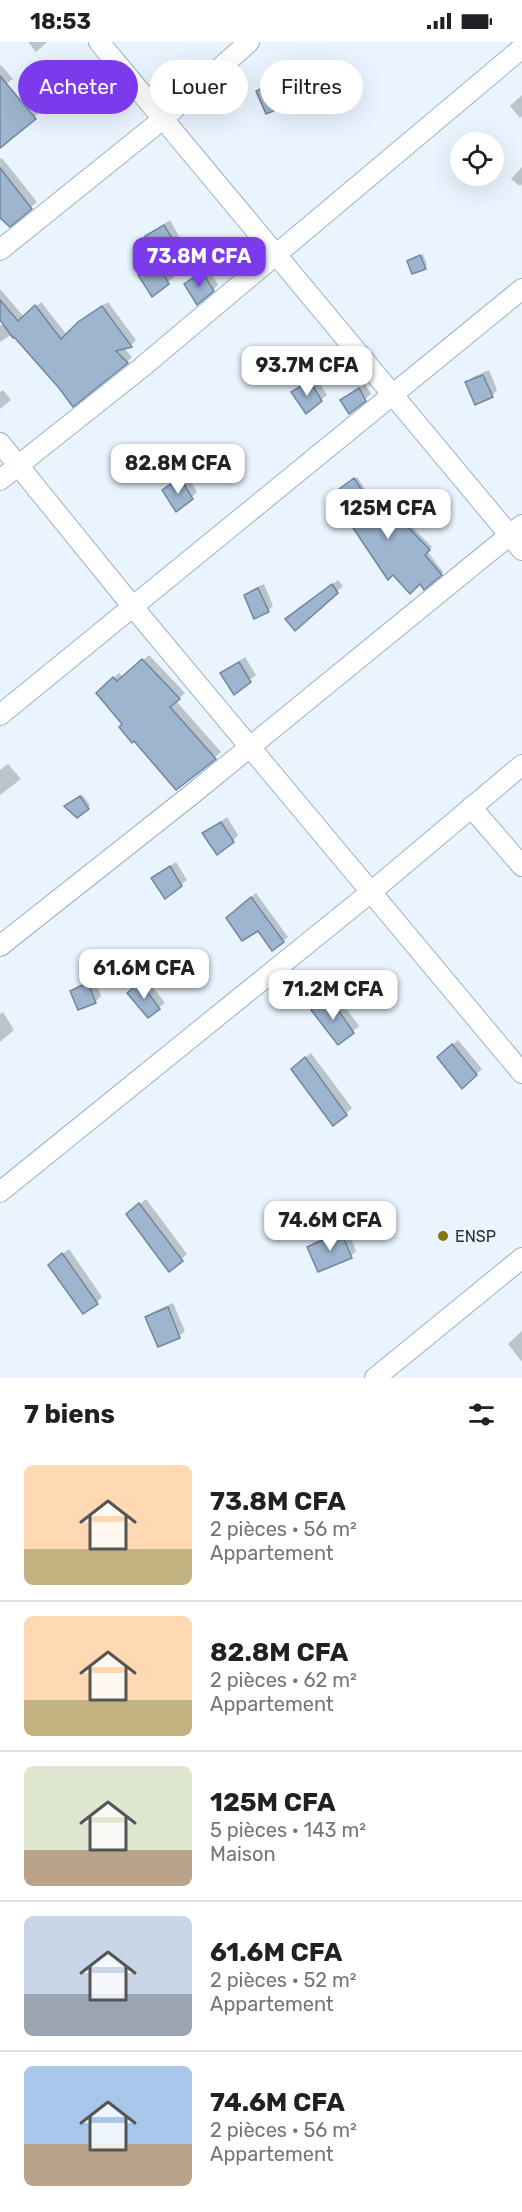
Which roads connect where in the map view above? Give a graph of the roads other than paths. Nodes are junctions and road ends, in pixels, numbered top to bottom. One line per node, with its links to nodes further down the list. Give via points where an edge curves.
1 (99, 42): 4 (street)
2 (249, 42): 4 (street)
3 (522, 48): 6 (street)
4 (163, 119): 5 (street); 6 (street)
5 (0, 250)
6 (276, 255): 8 (street); 10 (street)
7 (522, 289): 8 (street)
8 (392, 394): 12 (street); 13 (street)
9 (0, 443): 10 (street)
10 (18, 466): 11 (street); 13 (street)
11 (0, 480)
12 (518, 537): 15 (street)
13 (133, 607): 14 (street); 15 (street)
14 (0, 715)
15 (250, 747): 19 (street); 20 (street)
16 (522, 765): 17 (street)
17 (471, 807): 18 (street); 19 (street)
18 (522, 866)
19 (371, 892): 21 (street); 22 (street)
20 (0, 946)
21 (522, 1073)
22 (0, 1192)
23 (522, 1258): 24 (street)
24 (375, 1378)

